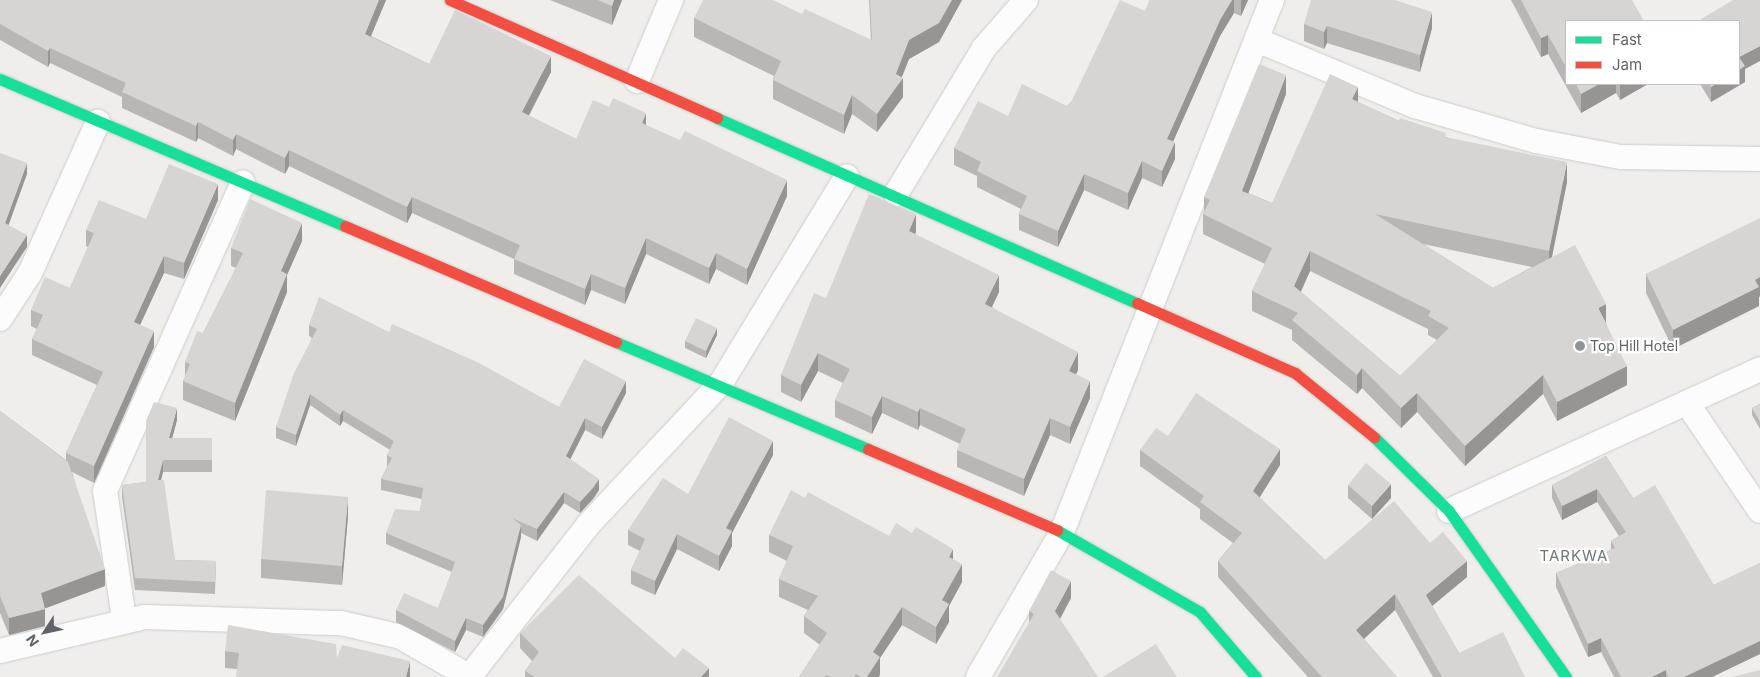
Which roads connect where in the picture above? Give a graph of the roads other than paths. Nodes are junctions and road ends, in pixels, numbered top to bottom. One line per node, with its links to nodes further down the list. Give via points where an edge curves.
1 (450, 0): 7 (street)
2 (671, 0): 7 (street)
3 (1026, 0): 12 (street, via 984,48)
4 (1272, 0): 5 (street)
5 (1257, 40): 9 (street, via 1415,106 1536,141 1621,157); 13 (street)
6 (0, 79): 8 (street)
7 (637, 81): 10 (street)
8 (98, 122): 11 (street); 14 (street, via 30,273)
9 (1760, 159)
10 (847, 176): 12 (street); 16 (street)
11 (244, 182): 16 (street); 21 (street, via 105,491)
12 (896, 194): 13 (street)
13 (1150, 310): 18 (street, via 1295,373 1320,390); 20 (street)
14 (0, 319)
15 (1760, 369): 17 (street)
16 (721, 384): 20 (street); 24 (street, via 588,525)
17 (1687, 403): 18 (street); 19 (street)
18 (1449, 511): 26 (street)
19 (1760, 511)
20 (1062, 532): 23 (street, via 1200,612); 25 (street)
21 (124, 619): 22 (street); 24 (street, via 341,623 375,628)
22 (0, 650)
23 (1254, 676)
24 (470, 677)
25 (978, 677)
26 (1566, 677)

